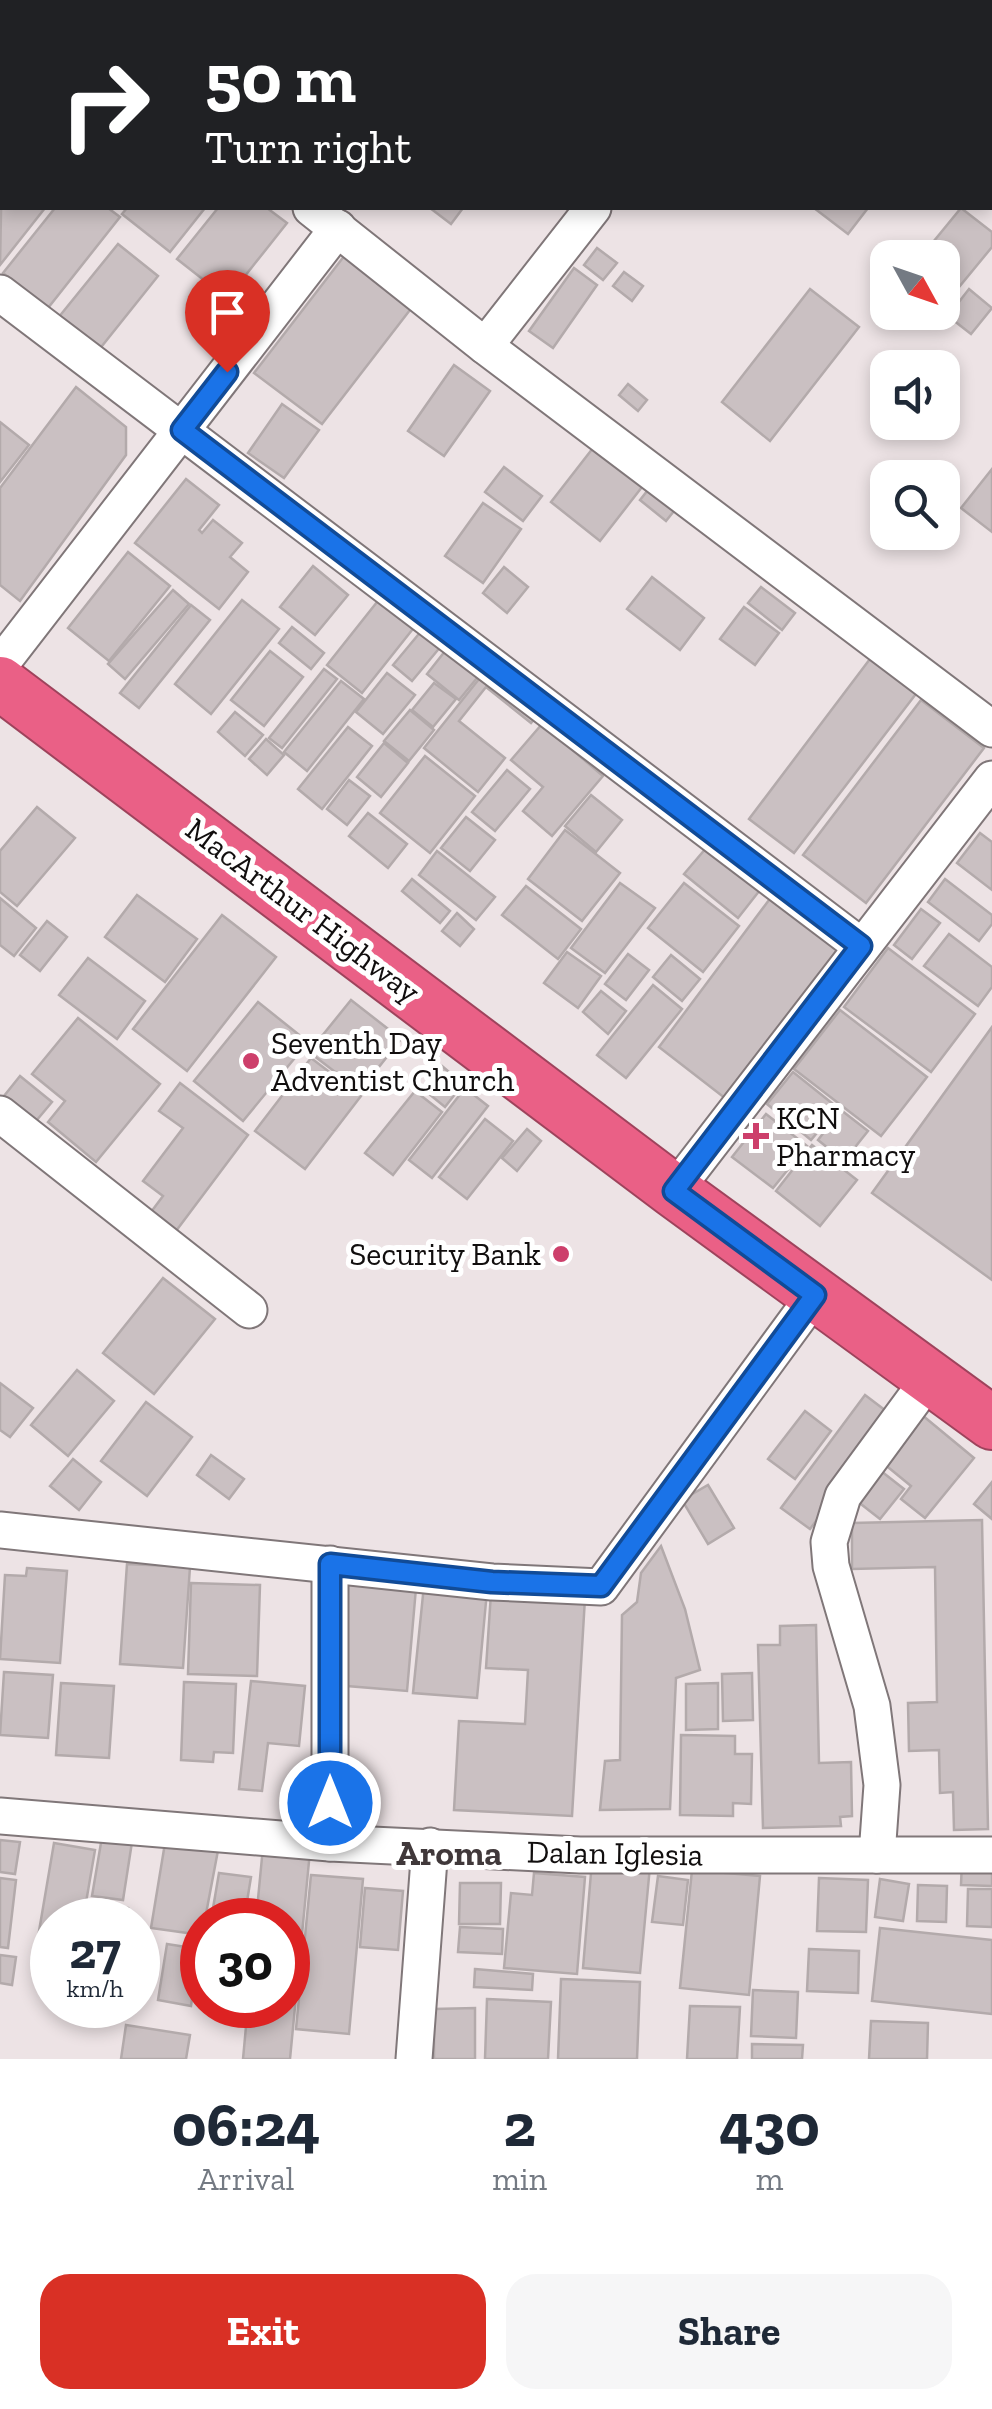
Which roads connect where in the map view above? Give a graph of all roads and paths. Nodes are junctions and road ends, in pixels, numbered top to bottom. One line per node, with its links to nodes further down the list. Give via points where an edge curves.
1 (591, 210): 4 (street)
2 (325, 218): 4 (street); 5 (street)
3 (0, 293): 5 (street)
4 (485, 346): 8 (street)
5 (182, 430): 6 (street); 10 (street)
6 (0, 665)
7 (0, 682): 12 (highway, MacArthur Highway)
8 (992, 729)
9 (992, 778): 10 (street)
10 (861, 946): 12 (street)
11 (0, 1114): 14 (street)
12 (674, 1191): 13 (highway, MacArthur Highway)
13 (815, 1295): 15 (highway, MacArthur Highway); 18 (street, via 601,1586)
14 (248, 1310)
15 (929, 1378): 16 (highway, MacArthur Highway); 22 (street, via 843,1496 829,1542 830,1566 872,1706 882,1785)
16 (992, 1423)
17 (3, 1521): 18 (street)
18 (330, 1564): 20 (street)
19 (0, 1816): 20 (street, Dalan Iglesia)
20 (330, 1842): 21 (street, Dalan Iglesia)
21 (430, 1846): 22 (street, Dalan Iglesia); 24 (street)
22 (878, 1855): 23 (street, Dalan Iglesia)
23 (992, 1855)
24 (414, 2059)

